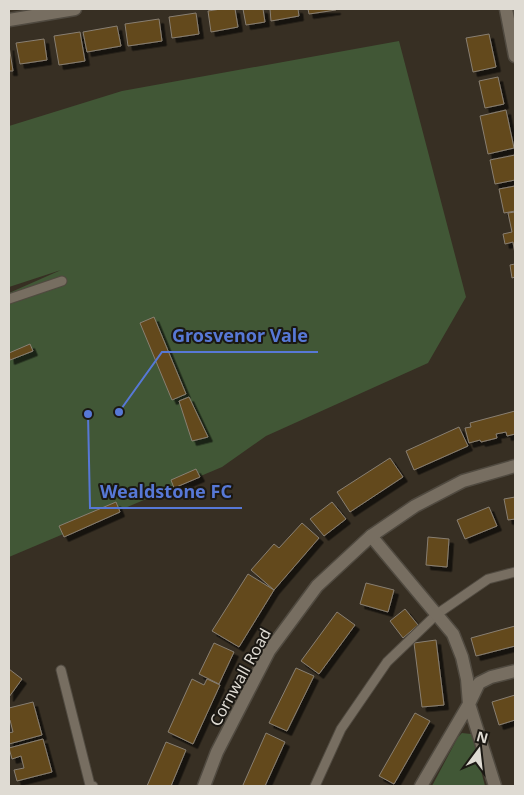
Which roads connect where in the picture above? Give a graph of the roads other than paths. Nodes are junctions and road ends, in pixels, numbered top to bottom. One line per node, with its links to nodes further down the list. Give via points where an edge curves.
1 (75, 9): 3 (street)
2 (506, 9): 4 (street)
3 (9, 20)
4 (515, 56)
5 (62, 281): 6 (lane)
6 (9, 299)
7 (515, 466): 8 (street, Cornwall Road, via 463,481 415,506)
8 (371, 536): 10 (street); 15 (street, Cornwall Road, via 317,586 269,652 217,752)
9 (515, 572): 10 (lane, via 488,579)
10 (437, 614): 13 (street, via 453,634 462,657); 16 (lane, via 387,662 341,729)
11 (61, 670): 14 (lane)
12 (515, 671): 13 (street, via 479,683)
13 (469, 704): 17 (street); 18 (street)
14 (91, 786)
15 (204, 786)
16 (315, 786)
17 (421, 786)
18 (495, 786)

